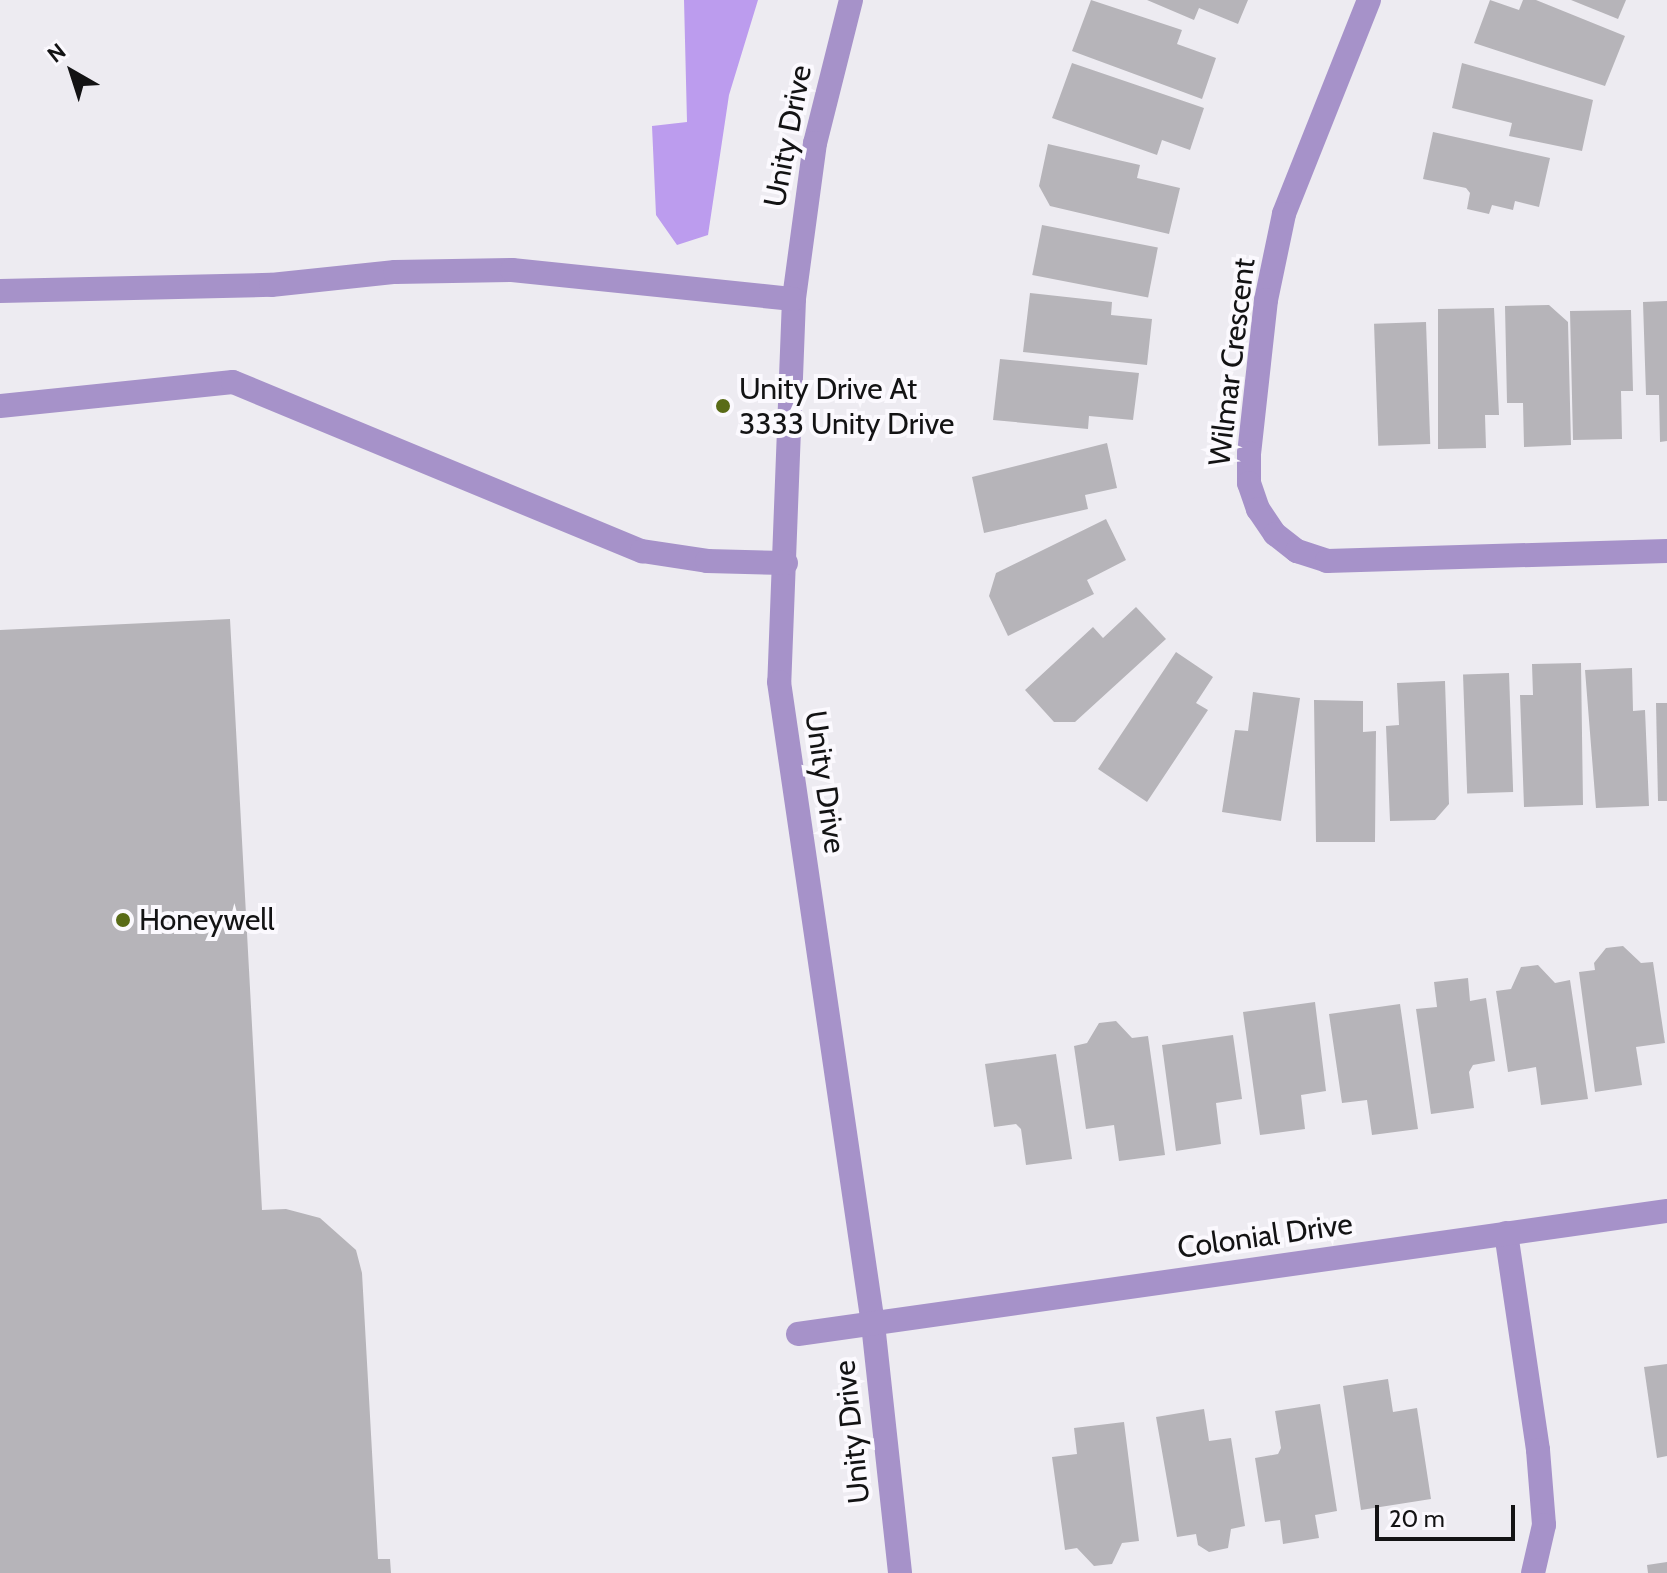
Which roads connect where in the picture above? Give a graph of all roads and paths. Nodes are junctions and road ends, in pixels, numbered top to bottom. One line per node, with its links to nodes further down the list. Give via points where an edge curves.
1 (851, 0): 4 (street, Unity Drive, via 815,143)
2 (1369, 0): 6 (street, Wilmar Crescent, via 1284,214 1266,300 1249,453 1249,483 1258,509 1275,534 1297,551 1327,561)
3 (0, 291): 4 (street, via 271,285 395,272 512,270)
4 (794, 299): 7 (street, Unity Drive)
5 (0, 406): 7 (street, via 233,382 642,551 707,561)
6 (1667, 551)
7 (786, 563): 10 (street, Unity Drive, via 779,682)
8 (1667, 1211): 9 (street, Colonial Drive)
9 (1506, 1233): 10 (street, Colonial Drive); 13 (street, via 1544,1525)
10 (873, 1324): 11 (street, Colonial Drive); 12 (street, Unity Drive)
11 (798, 1334)
12 (900, 1573)
13 (1533, 1573)

